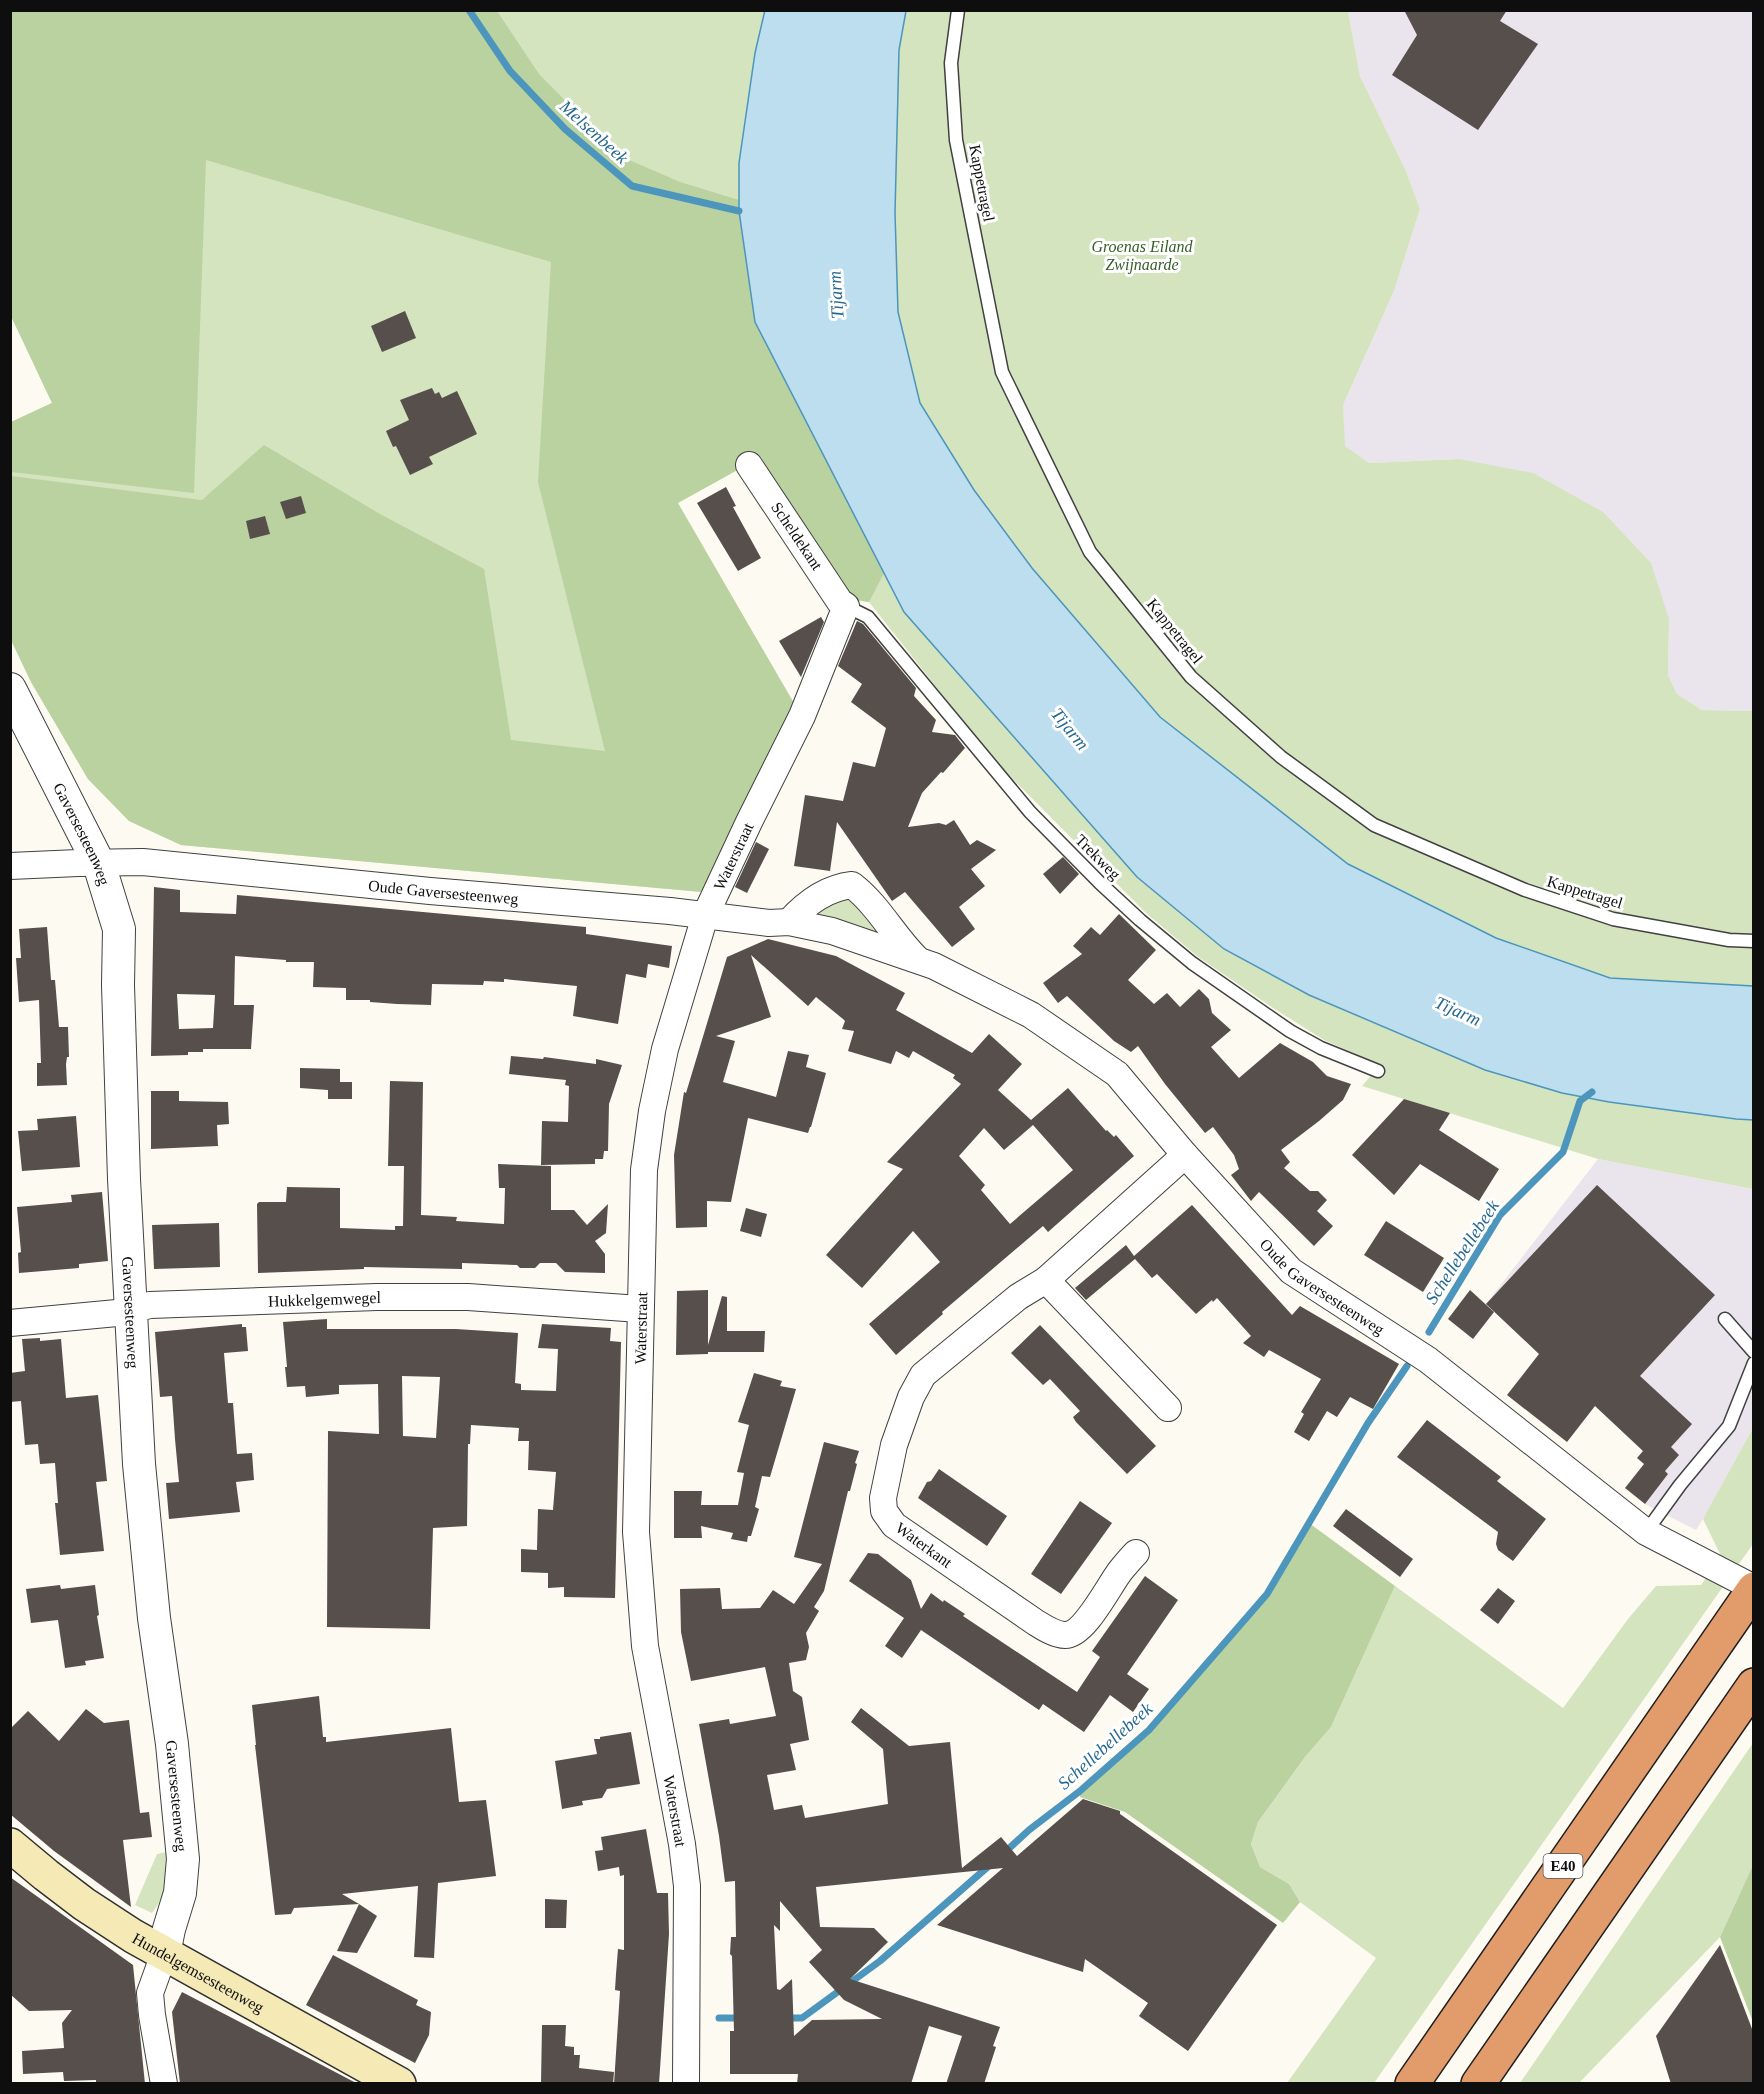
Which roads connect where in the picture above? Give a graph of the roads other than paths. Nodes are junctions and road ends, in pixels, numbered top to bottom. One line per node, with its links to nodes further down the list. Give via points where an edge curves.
1 (958, 10): 9 (lane, Kappetragel, via 951,63 956,140 1002,372 1090,552 1191,677 1281,757 1374,825 1525,890 1613,919)
2 (748, 465): 3 (street, Scheldekant)
3 (846, 606): 7 (street, Waterstraat, via 802,716); 11 (lane, Trekweg, via 868,617 1029,812 1165,942 1290,1031)
4 (10, 689): 5 (street, Gaversesteenweg)
5 (99, 864): 6 (street, Oude Gaversesteenweg); 7 (street, Oude Gaversesteenweg, via 143,862); 14 (street, Gaversesteenweg, via 119,929)
6 (10, 866)
7 (705, 916): 8 (street, Oude Gaversesteenweg); 15 (street, Waterstraat, via 665,1049 652,1111 644,1170)
8 (789, 922): 10 (street, Oude Gaversesteenweg, via 832,931); 10 (street, Oude Gaversesteenweg, via 801,908 834,887 852,885 868,898)
9 (1754, 941)
10 (918, 960): 12 (street, Oude Gaversesteenweg, via 1031,1015 1117,1074)
11 (1378, 1071)
12 (1185, 1155): 13 (street, Waterkant); 21 (street, Oude Gaversesteenweg, via 1291,1271 1428,1360)
13 (1046, 1280): 20 (street); 22 (street, Waterkant, via 1018,1297 923,1375 894,1445 884,1511 894,1525 997,1596 1035,1622 1065,1635 1075,1632 1088,1618)
14 (130, 1309): 15 (street, Hukkelgemwegel, via 150,1305 377,1297 468,1298); 17 (street, Hukkelgemwegel); 26 (street, Gaversesteenweg, via 139,1464 183,1858 180,1893)
15 (640, 1309): 29 (street, Waterstraat, via 636,1532 645,1646 687,1886)
16 (1725, 1318): 18 (lane)
17 (10, 1323)
18 (1754, 1352)
19 (1754, 1363): 21 (lane, via 1729,1426)
20 (1168, 1408)
21 (1647, 1532): 23 (street, Oude Gaversesteenweg)
22 (1136, 1552)
23 (1754, 1589): 30 (highway, E40)
24 (1754, 1685): 31 (highway)
25 (10, 1845): 26 (main road, Hundelgemsesteenweg, via 84,1904)
26 (164, 1954): 27 (street, via 150,1993); 28 (main road, Hundelgemsesteenweg)
27 (164, 2084)
28 (399, 2084)
29 (686, 2084)
30 (1412, 2084)
31 (1478, 2084)

